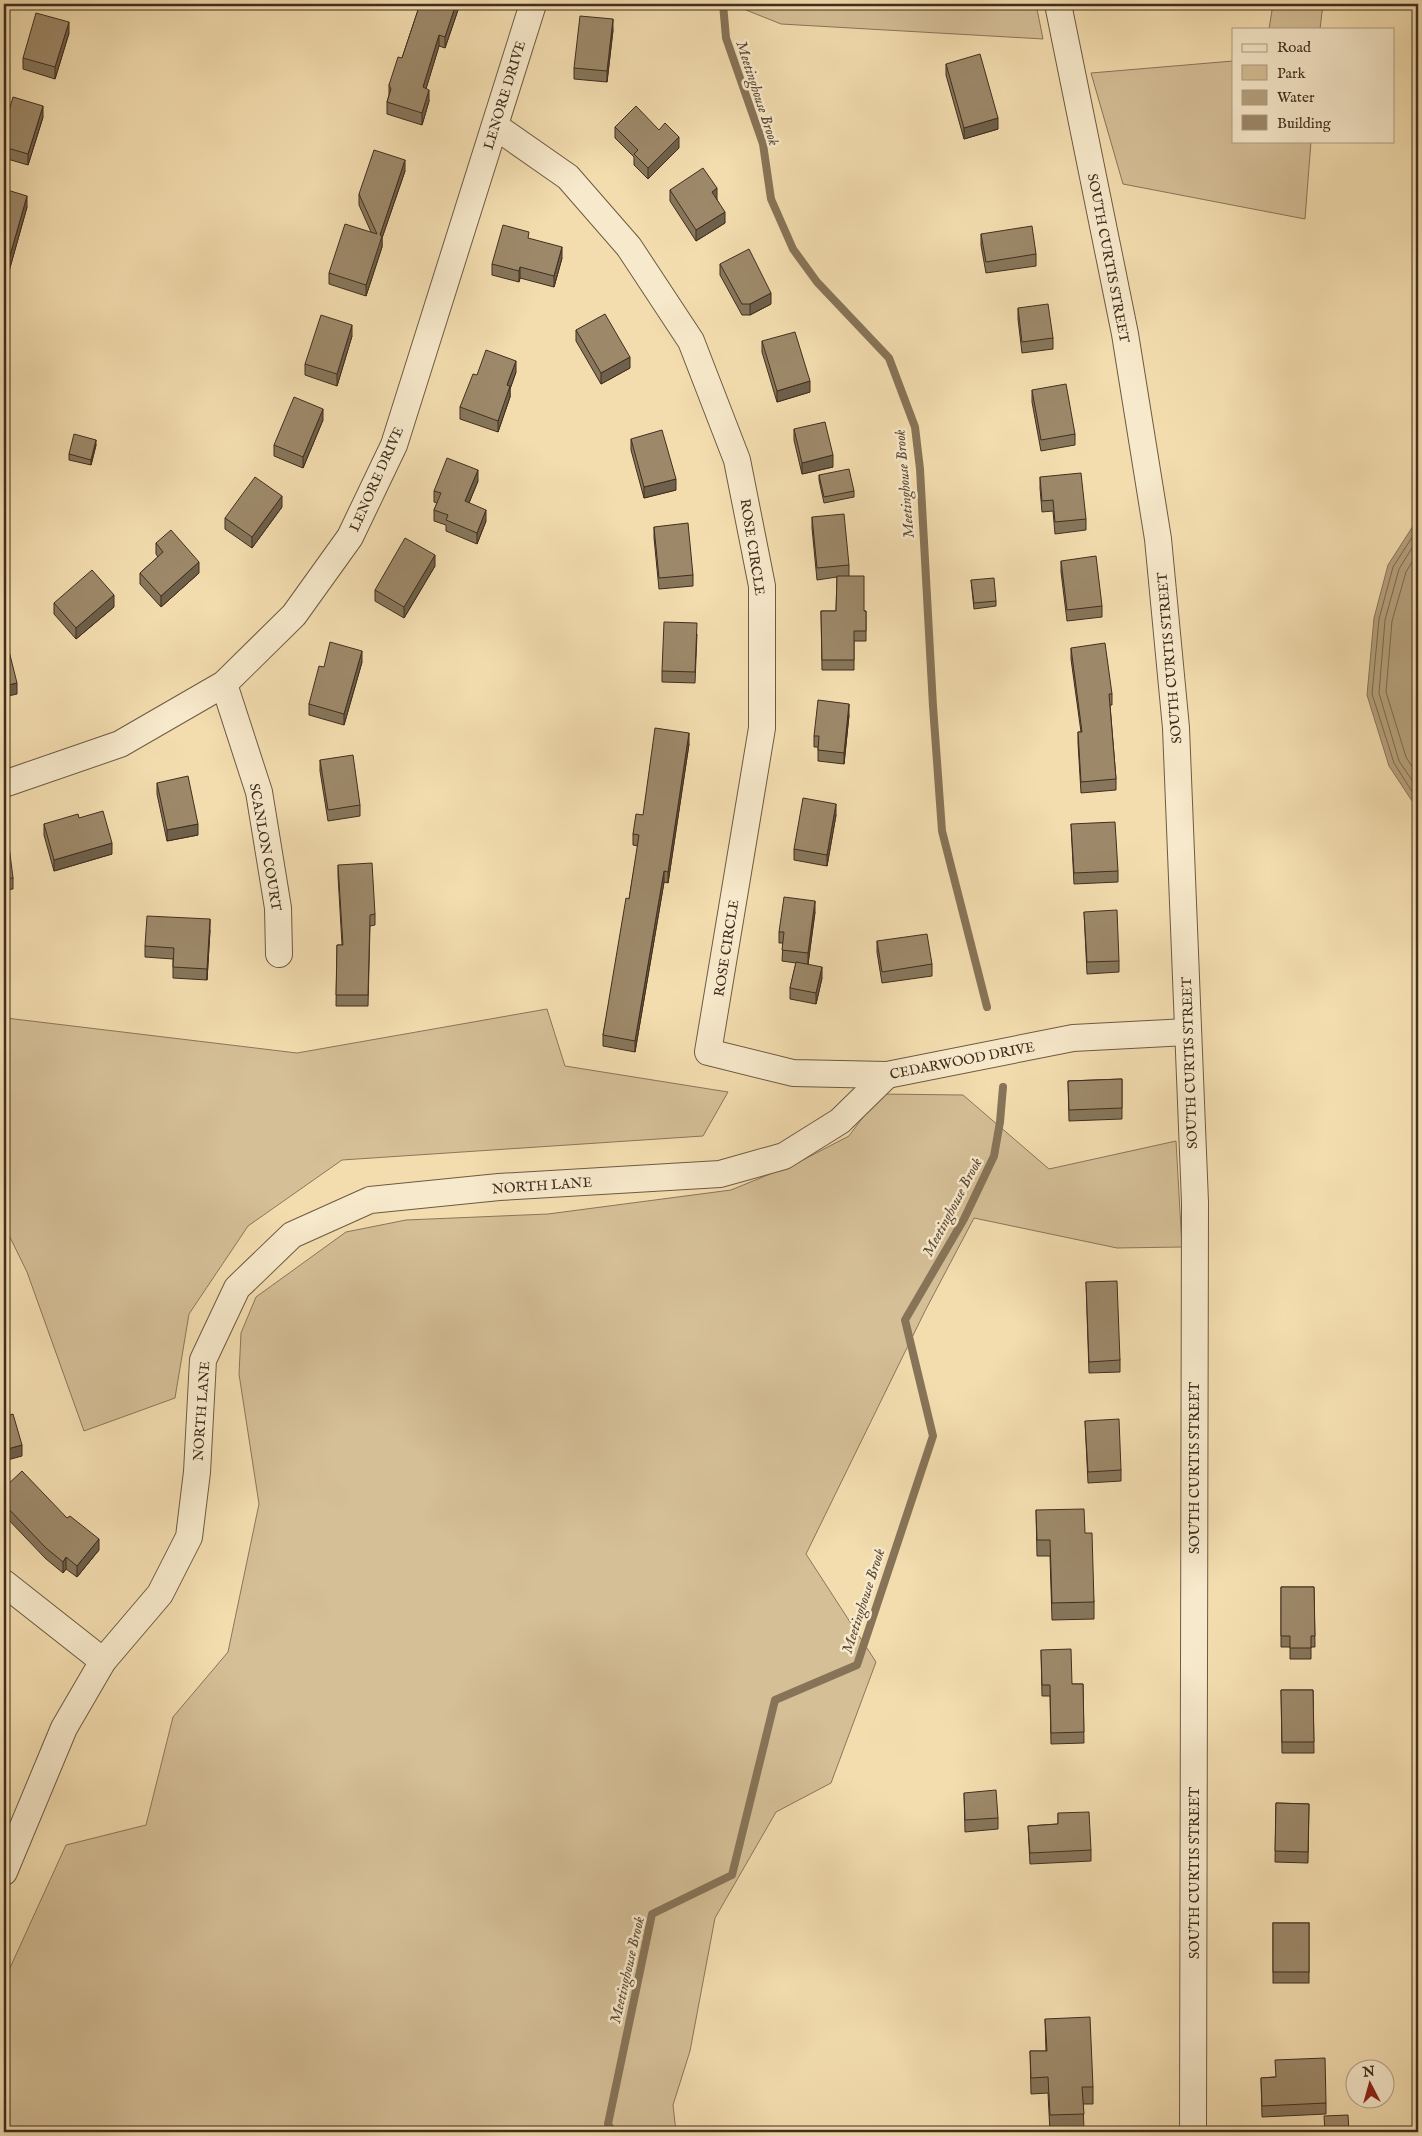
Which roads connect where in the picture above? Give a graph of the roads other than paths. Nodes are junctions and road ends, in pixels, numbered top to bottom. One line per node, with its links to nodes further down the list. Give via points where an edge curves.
1 (533, 4): 3 (street, LENORE DRIVE)
2 (1058, 4): 7 (street, SOUTH CURTIS STREET, via 1125,334 1158,539 1176,728)
3 (495, 126): 4 (street, LENORE DRIVE, via 394,445 354,528 294,615); 8 (street, ROSE CIRCLE, via 568,178 628,247 691,341 738,460 762,586 762,728)
4 (224, 684): 5 (street, LENORE DRIVE, via 120,744); 6 (street, SCANLON COURT, via 259,792 278,908)
5 (4, 784)
6 (279, 954)
7 (1187, 1032): 9 (street, CEDARWOOD DRIVE, via 1073,1038); 13 (street, SOUTH CURTIS STREET, via 1195,1202)
8 (708, 1052): 9 (street, CEDARWOOD DRIVE, via 793,1073)
9 (887, 1075): 11 (street, NORTH LANE, via 840,1121 784,1156 720,1174 498,1187 370,1200 292,1235 237,1288 203,1360 190,1537 160,1594)
10 (4, 1583): 11 (street)
11 (103, 1661): 12 (street, NORTH LANE, via 64,1728)
12 (4, 1872)
13 (1192, 2132)

